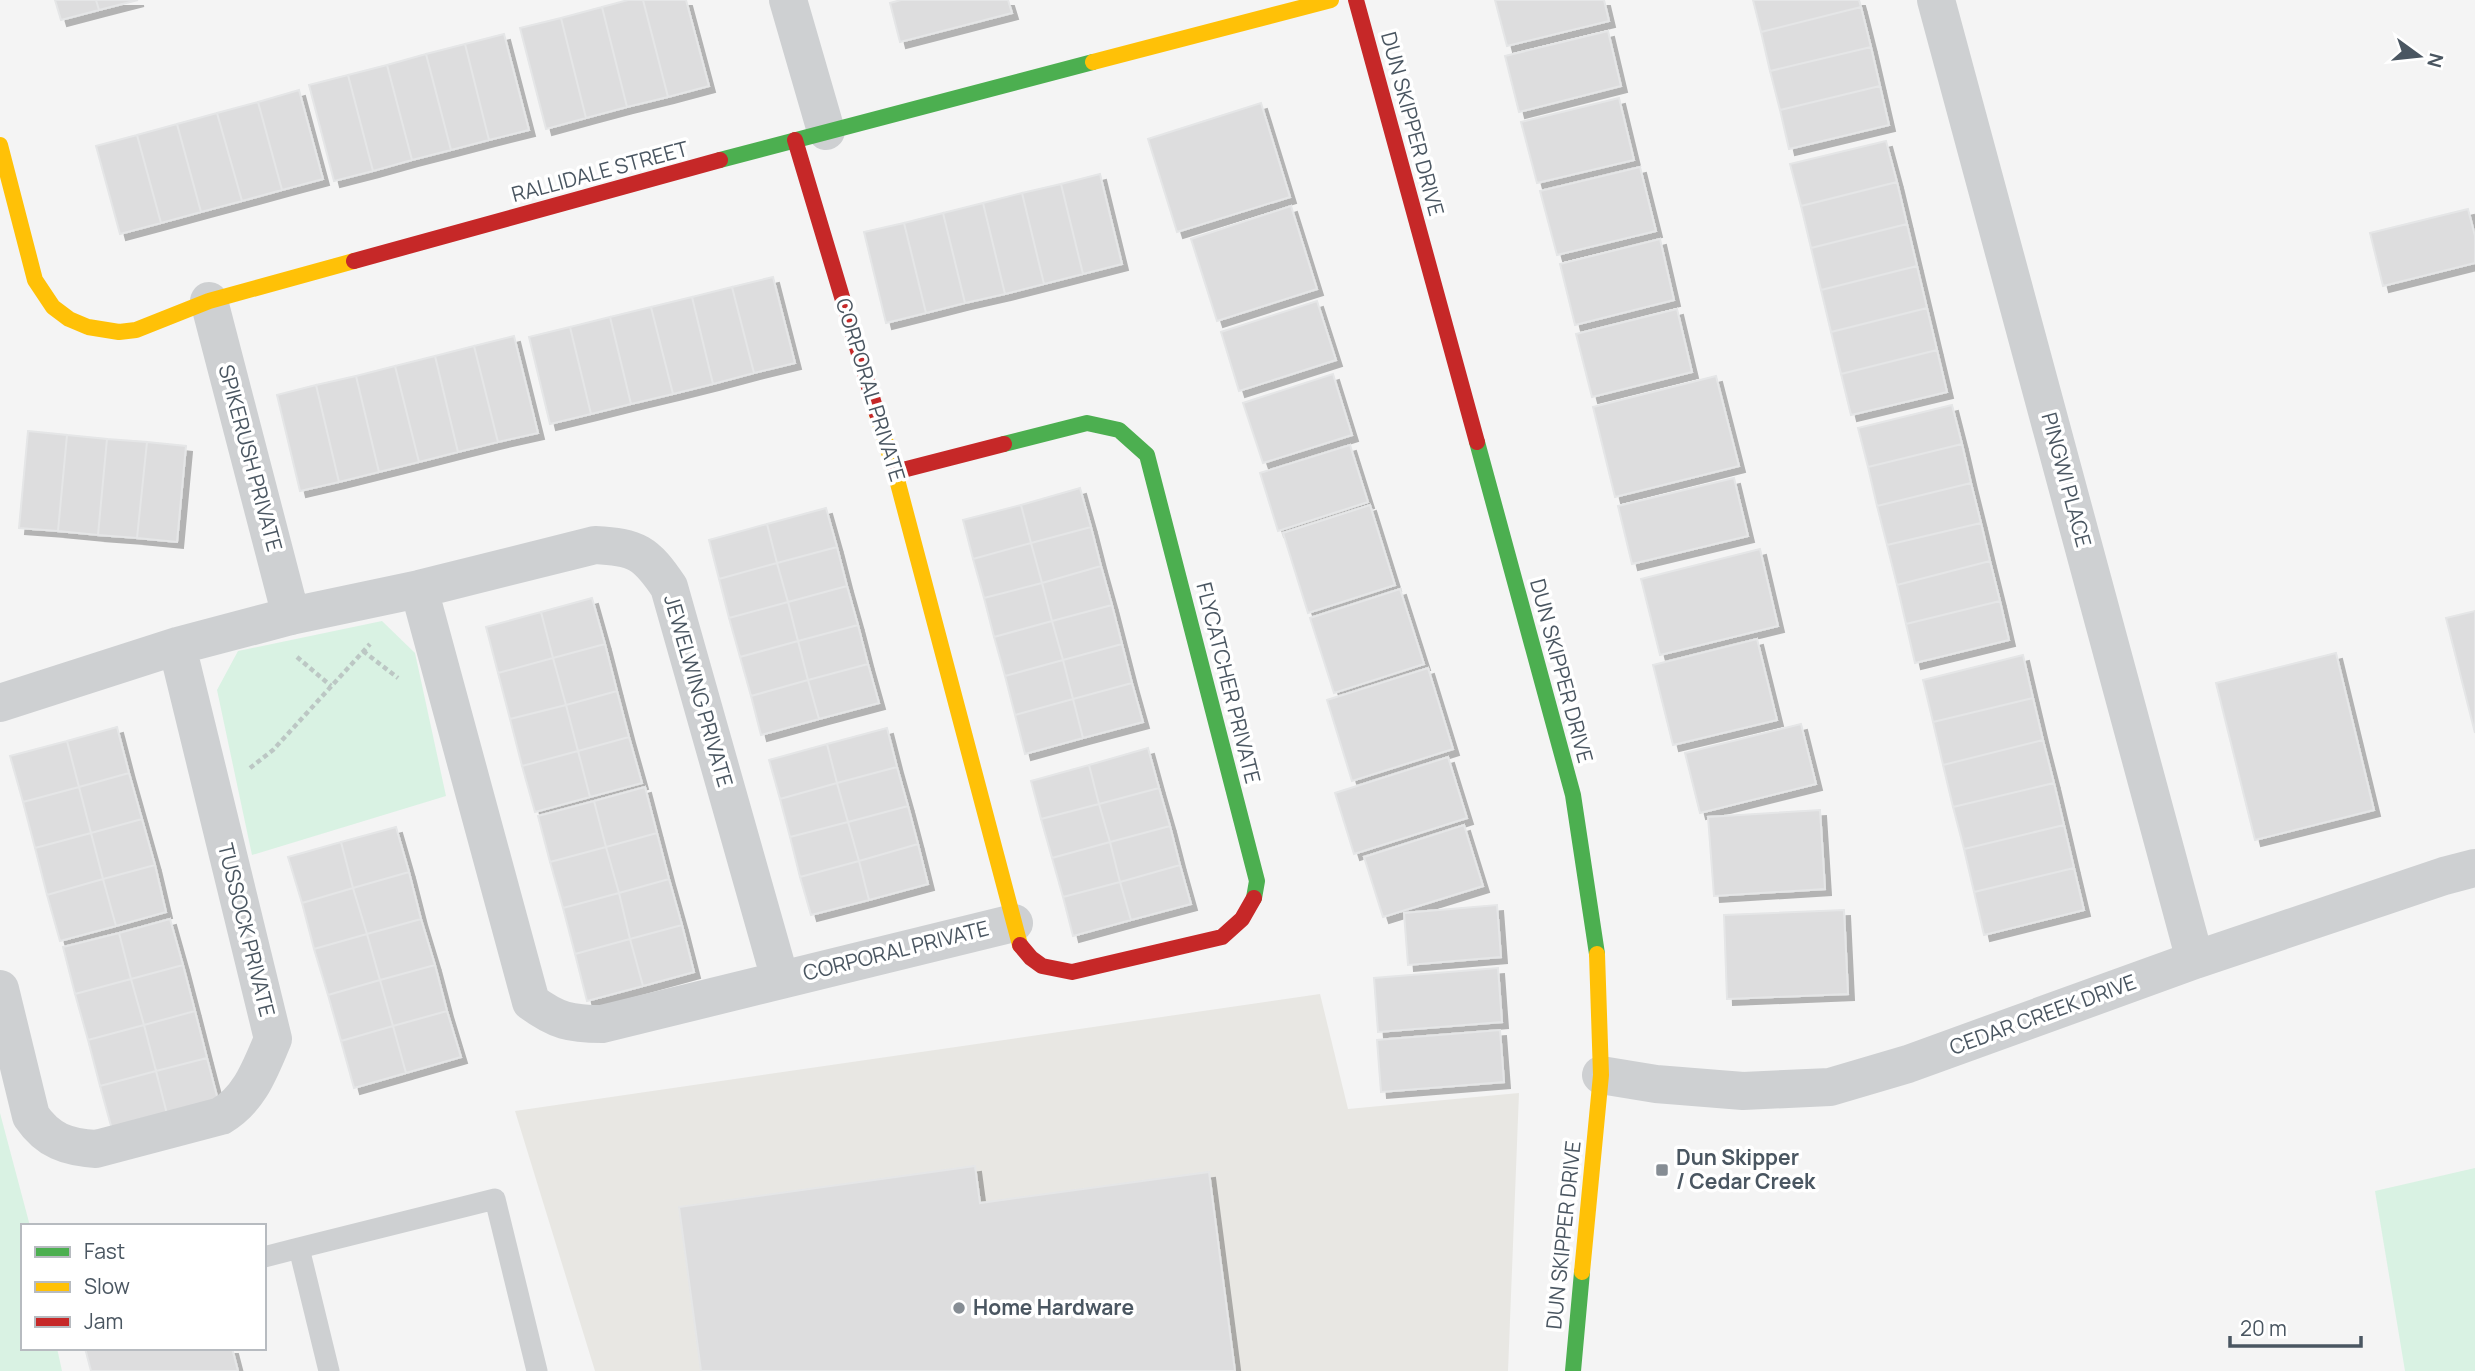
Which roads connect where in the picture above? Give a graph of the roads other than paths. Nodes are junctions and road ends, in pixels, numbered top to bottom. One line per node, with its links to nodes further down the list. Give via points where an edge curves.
1 (788, 0): 5 (street)
2 (1331, 0): 5 (street, RALLIDALE STREET)
3 (1356, 0): 18 (street, DUN SKIPPER DRIVE, via 1573,795 1596,939)
4 (1936, 0): 15 (street, PINGWI PLACE)
5 (810, 135): 7 (street, RALLIDALE STREET); 8 (street, CORPORAL PRIVATE)
6 (0, 145): 7 (street, RALLIDALE STREET, via 35,280 55,309 108,332 131,332)
7 (209, 301): 10 (street, SPIKERUSH PRIVATE)
8 (895, 472): 14 (street, CORPORAL PRIVATE); 14 (street, FLYCATCHER PRIVATE, via 1087,423 1119,430 1147,455 1257,881 1255,901 1222,937 1072,972 1057,972 1030,960)
9 (419, 589): 10 (street, JEWELWING PRIVATE); 16 (street, JEWELWING PRIVATE, via 595,545 637,552 653,564 669,587); 16 (street, CORPORAL PRIVATE, via 531,1002 559,1020 602,1024)
10 (291, 616): 11 (street)
11 (177, 646): 12 (street); 17 (street, TUSSOCK PRIVATE, via 273,1039 258,1075 234,1108 221,1116 96,1149 76,1147 40,1130 31,1116)
12 (0, 702)
13 (2475, 868): 15 (street, CEDAR CREEK DRIVE)
14 (1014, 923): 16 (street, CORPORAL PRIVATE)
15 (2195, 960): 18 (street, CEDAR CREEK DRIVE, via 1908,1064 1830,1087 1743,1091)
16 (780, 979)
17 (0, 989)
18 (1601, 1074): 23 (street, DUN SKIPPER DRIVE)
19 (299, 1248): 20 (lane); 21 (lane); 22 (lane, via 495,1199)
20 (266, 1256)
21 (329, 1371)
22 (537, 1371)
23 (1573, 1371)

